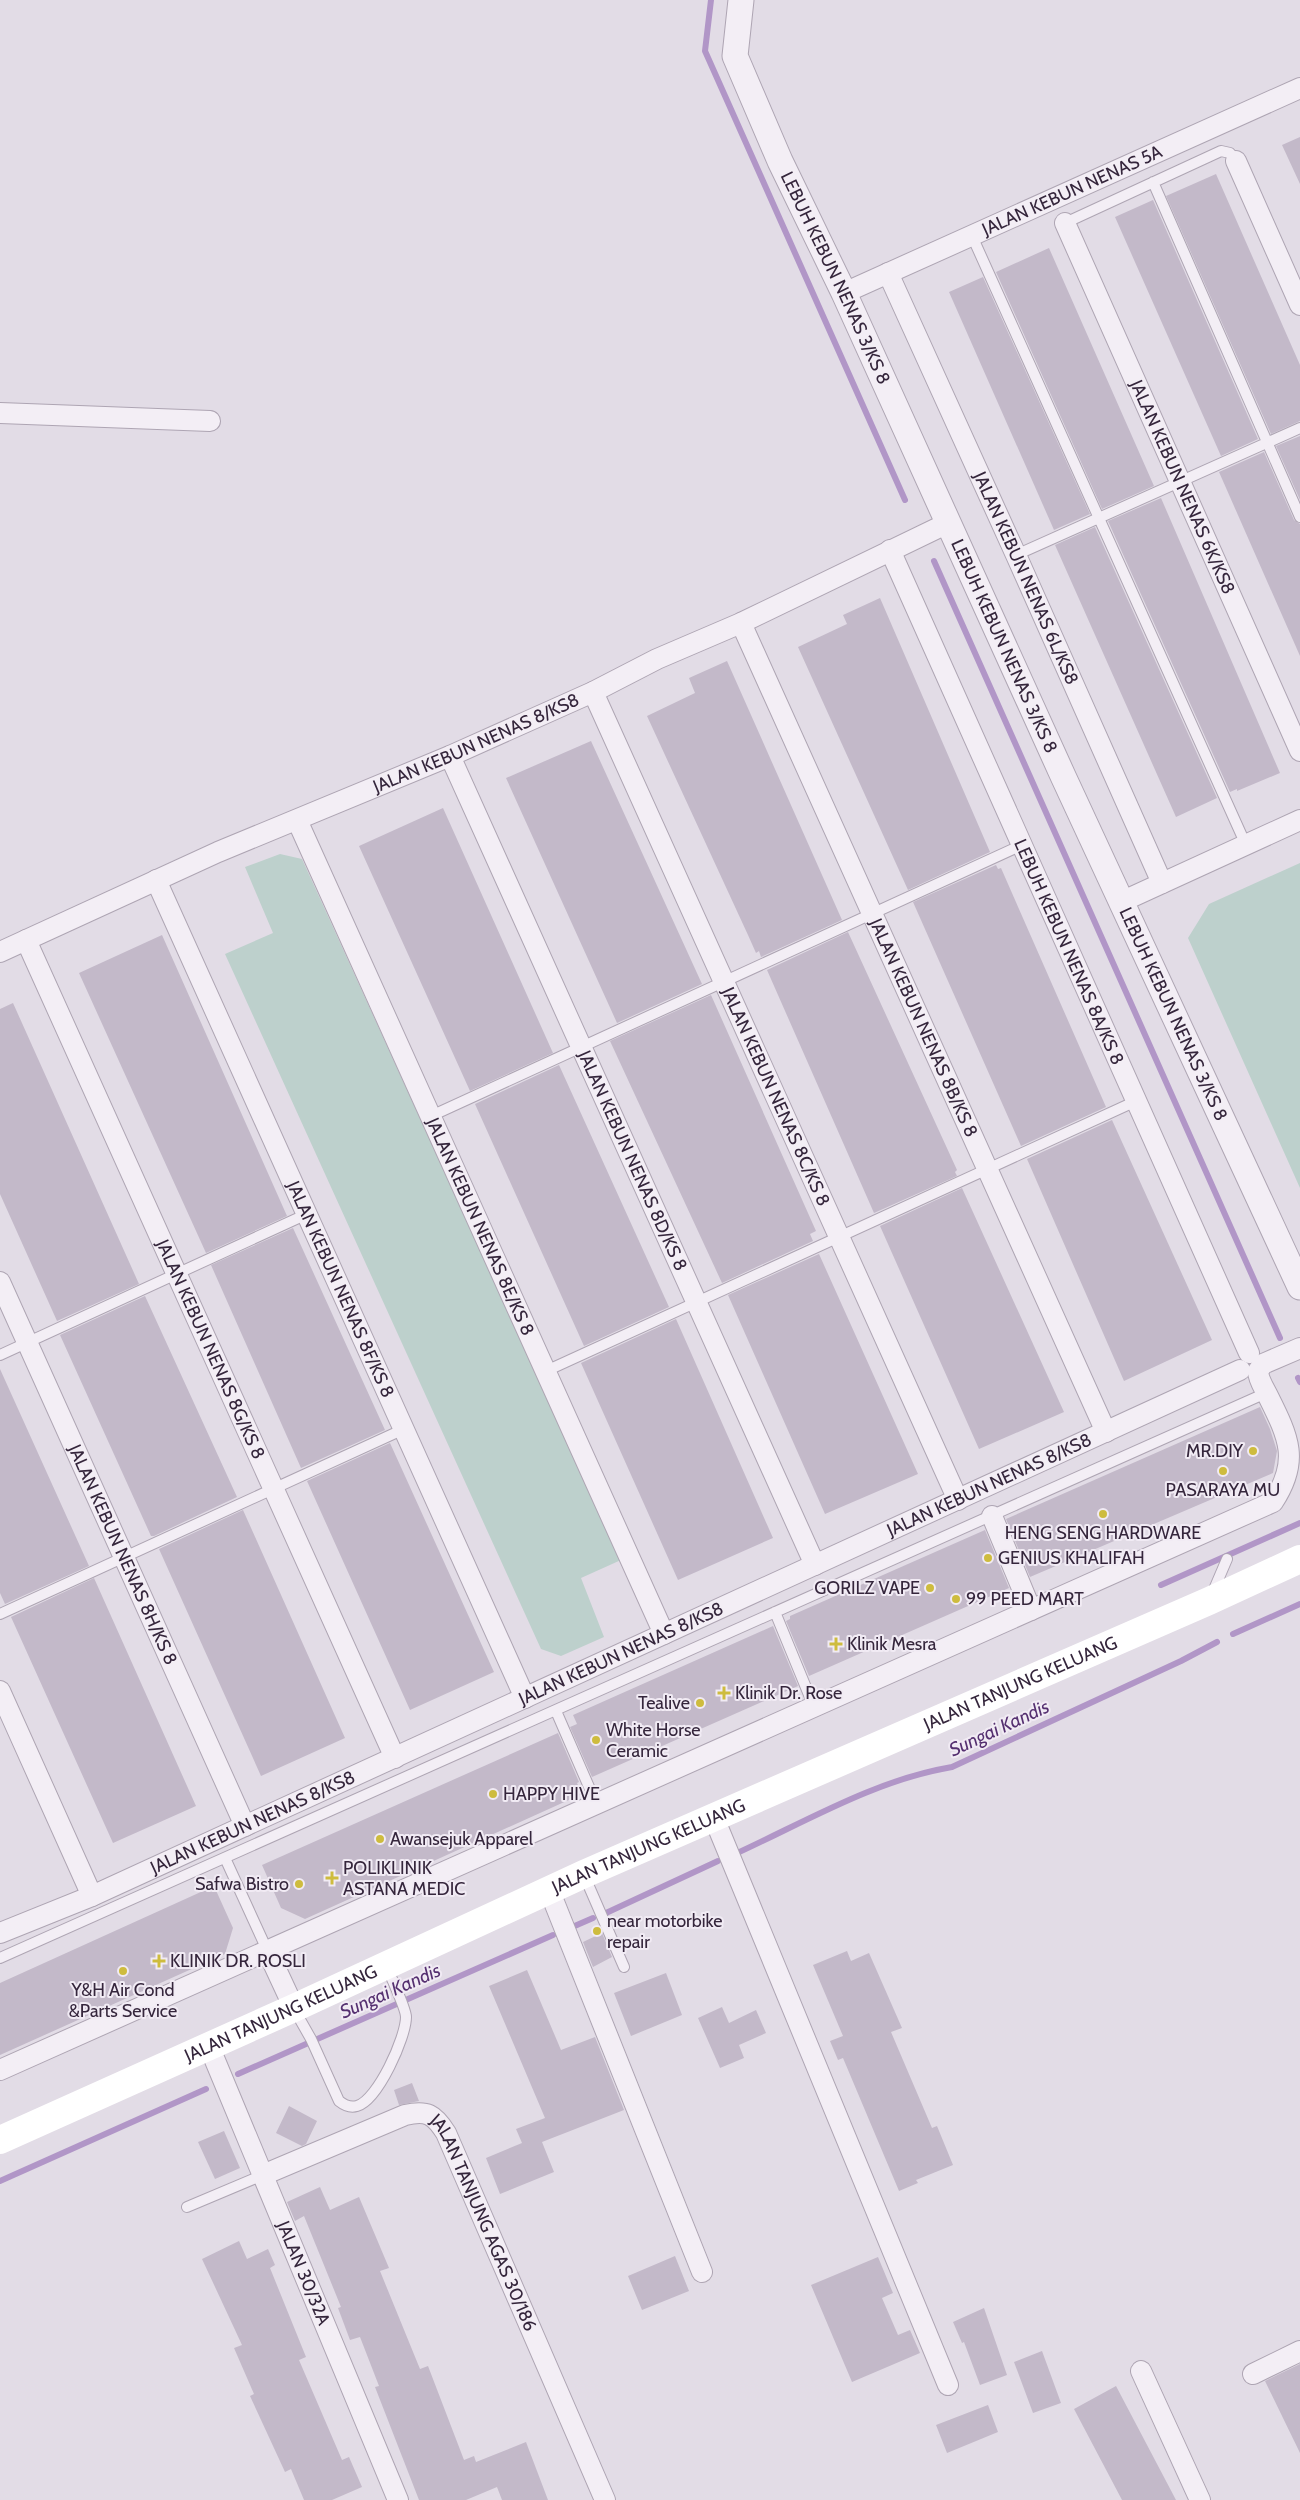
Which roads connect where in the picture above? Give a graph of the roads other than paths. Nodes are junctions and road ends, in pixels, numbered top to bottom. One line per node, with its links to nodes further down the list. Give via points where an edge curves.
1 (742, 0): 8 (street, LEBUH KEBUN NENAS 3/KS 8, via 735,56 780,161)
2 (1300, 88): 6 (street, JALAN KEBUN NENAS 5A)
3 (1236, 161): 4 (lane, via 1221,151); 9 (street)
4 (1153, 182): 5 (lane); 13 (lane)
5 (1065, 223): 14 (street, JALAN KEBUN NENAS 6K/KS8)
6 (972, 236): 7 (street, JALAN KEBUN NENAS 5A); 15 (lane)
7 (888, 273): 8 (street, JALAN KEBUN NENAS 5A); 19 (street, JALAN KEBUN NENAS 6L/KS8)
8 (844, 293): 17 (street, LEBUH KEBUN NENAS 3/KS 8)
9 (1300, 306)
10 (0, 414): 11 (street)
11 (210, 421)
12 (1300, 428): 13 (lane)
13 (1268, 443): 14 (lane); 16 (lane)
14 (1180, 481): 15 (lane); 22 (street, JALAN KEBUN NENAS 6K/KS8)
15 (1100, 517): 19 (lane); 27 (lane)
16 (1300, 517)
17 (948, 523): 18 (street, JALAN KEBUN NENAS 8/KS8); 30 (street, LEBUH KEBUN NENAS 3/KS 8)
18 (890, 550): 20 (street, JALAN KEBUN NENAS 8/KS8); 26 (street, LEBUH KEBUN NENAS 8A/KS 8)
19 (1016, 555): 29 (street, JALAN KEBUN NENAS 6L/KS8)
20 (741, 623): 21 (street, JALAN KEBUN NENAS 8/KS8, via 657,659); 31 (street, JALAN KEBUN NENAS 8B/KS 8)
21 (593, 692): 23 (street, JALAN KEBUN NENAS 8/KS8); 34 (street, JALAN KEBUN NENAS 8C/KS 8)
22 (1300, 751)
23 (450, 756): 24 (street, JALAN KEBUN NENAS 8/KS8); 35 (street, JALAN KEBUN NENAS 8D/KS 8)
24 (297, 820): 28 (street, JALAN KEBUN NENAS 8/KS8); 37 (street, JALAN KEBUN NENAS 8E/KS 8)
25 (1300, 820): 27 (street)
26 (1022, 845): 31 (lane); 36 (street, LEBUH KEBUN NENAS 8A/KS 8)
27 (1246, 845): 29 (street)
28 (156, 880): 32 (street, JALAN KEBUN NENAS 8/KS8); 39 (street, JALAN KEBUN NENAS 8F/KS 8)
29 (1162, 884): 30 (street)
30 (1121, 902): 43 (street, LEBUH KEBUN NENAS 3/KS 8)
31 (872, 914): 34 (lane); 38 (street, JALAN KEBUN NENAS 8B/KS 8)
32 (26, 940): 33 (street, JALAN KEBUN NENAS 8/KS8); 41 (street, JALAN KEBUN NENAS 8G/KS 8)
33 (0, 952)
34 (724, 981): 35 (lane); 40 (street, JALAN KEBUN NENAS 8C/KS 8)
35 (581, 1046): 37 (lane); 44 (street, JALAN KEBUN NENAS 8D/KS 8)
36 (1134, 1102): 38 (lane); 48 (street, LEBUH KEBUN NENAS 8A/KS 8)
37 (431, 1116): 49 (street, JALAN KEBUN NENAS 8E/KS 8)
38 (987, 1169): 40 (lane); 52 (street, JALAN KEBUN NENAS 8B/KS 8)
39 (307, 1214): 41 (lane); 51 (street, JALAN KEBUN NENAS 8F/KS 8)
40 (839, 1237): 44 (lane); 54 (street, JALAN KEBUN NENAS 8C/KS 8)
41 (177, 1274): 45 (lane); 53 (street, JALAN KEBUN NENAS 8G/KS 8)
42 (0, 1282): 45 (street, JALAN KEBUN NENAS 8H/KS 8)
43 (1300, 1287)
44 (697, 1302): 49 (lane); 59 (street, JALAN KEBUN NENAS 8D/KS 8)
45 (27, 1342): 47 (lane); 56 (street, JALAN KEBUN NENAS 8H/KS 8)
46 (1300, 1348): 48 (street, JALAN KEBUN NENAS 8/KS8)
47 (0, 1354)
48 (1251, 1363): 50 (street); 52 (street, JALAN KEBUN NENAS 8/KS8)
49 (546, 1371): 64 (street, JALAN KEBUN NENAS 8E/KS 8)
50 (1266, 1393): 55 (lane); 61 (street, via 1294,1448 1295,1466 1273,1502)
51 (404, 1429): 53 (lane); 66 (street, JALAN KEBUN NENAS 8F/KS 8)
52 (1106, 1432): 54 (street, JALAN KEBUN NENAS 8/KS8)
53 (274, 1488): 56 (lane); 69 (street, JALAN KEBUN NENAS 8G/KS 8)
54 (958, 1500): 59 (street, JALAN KEBUN NENAS 8/KS8)
55 (992, 1516): 61 (street); 62 (lane)
56 (124, 1557): 63 (lane); 72 (street, JALAN KEBUN NENAS 8H/KS 8)
57 (1227, 1559): 60 (lane)
58 (1300, 1559): 60 (main road, JALAN TANJUNG KELUANG)
59 (815, 1565): 64 (street, JALAN KEBUN NENAS 8/KS8)
60 (1209, 1601): 71 (main road, JALAN TANJUNG KELUANG)
61 (1031, 1610): 67 (street)
62 (775, 1612): 67 (lane); 68 (lane)
63 (0, 1614)
64 (664, 1634): 66 (street, JALAN KEBUN NENAS 8/KS8)
65 (0, 1691): 76 (street)
66 (525, 1698): 69 (street, JALAN KEBUN NENAS 8/KS8)
67 (814, 1707): 70 (street)
68 (556, 1711): 70 (lane); 73 (lane)
69 (395, 1758): 72 (street, JALAN KEBUN NENAS 8/KS8)
70 (596, 1803): 78 (street)
71 (714, 1818): 74 (main road, JALAN TANJUNG KELUANG); 92 (street)
72 (245, 1826): 76 (street, JALAN KEBUN NENAS 8/KS8)
73 (225, 1858): 78 (lane); 79 (lane)
74 (584, 1874): 75 (main road, JALAN TANJUNG KELUANG); 80 (lane)
75 (550, 1892): 81 (main road, JALAN TANJUNG KELUANG); 88 (street)
76 (92, 1896): 77 (street, JALAN KEBUN NENAS 8/KS8)
77 (0, 1933)
78 (268, 1952): 82 (street); 84 (street)
79 (0, 1958)
80 (624, 1966)
81 (391, 1979): 82 (main road, JALAN TANJUNG KELUANG); 82 (lane, via 406,2014 405,2031 383,2078 366,2100 357,2106 346,2106 339,2101)
82 (294, 2008): 83 (main road, JALAN TANJUNG KELUANG)
83 (209, 2046): 85 (main road, JALAN TANJUNG KELUANG); 86 (street, JALAN 30/32A)
84 (0, 2070)
85 (0, 2140)
86 (263, 2175): 87 (lane); 93 (street, JALAN 30/32A); 94 (street, JALAN TANJUNG AGAS 30/186, via 405,2115 421,2111 438,2119)
87 (187, 2207)
88 (702, 2272)
89 (1300, 2351): 91 (street)
90 (1141, 2371): 95 (street)
91 (1253, 2374)
92 (948, 2385)
93 (398, 2500)
94 (605, 2500)
95 (1200, 2500)

